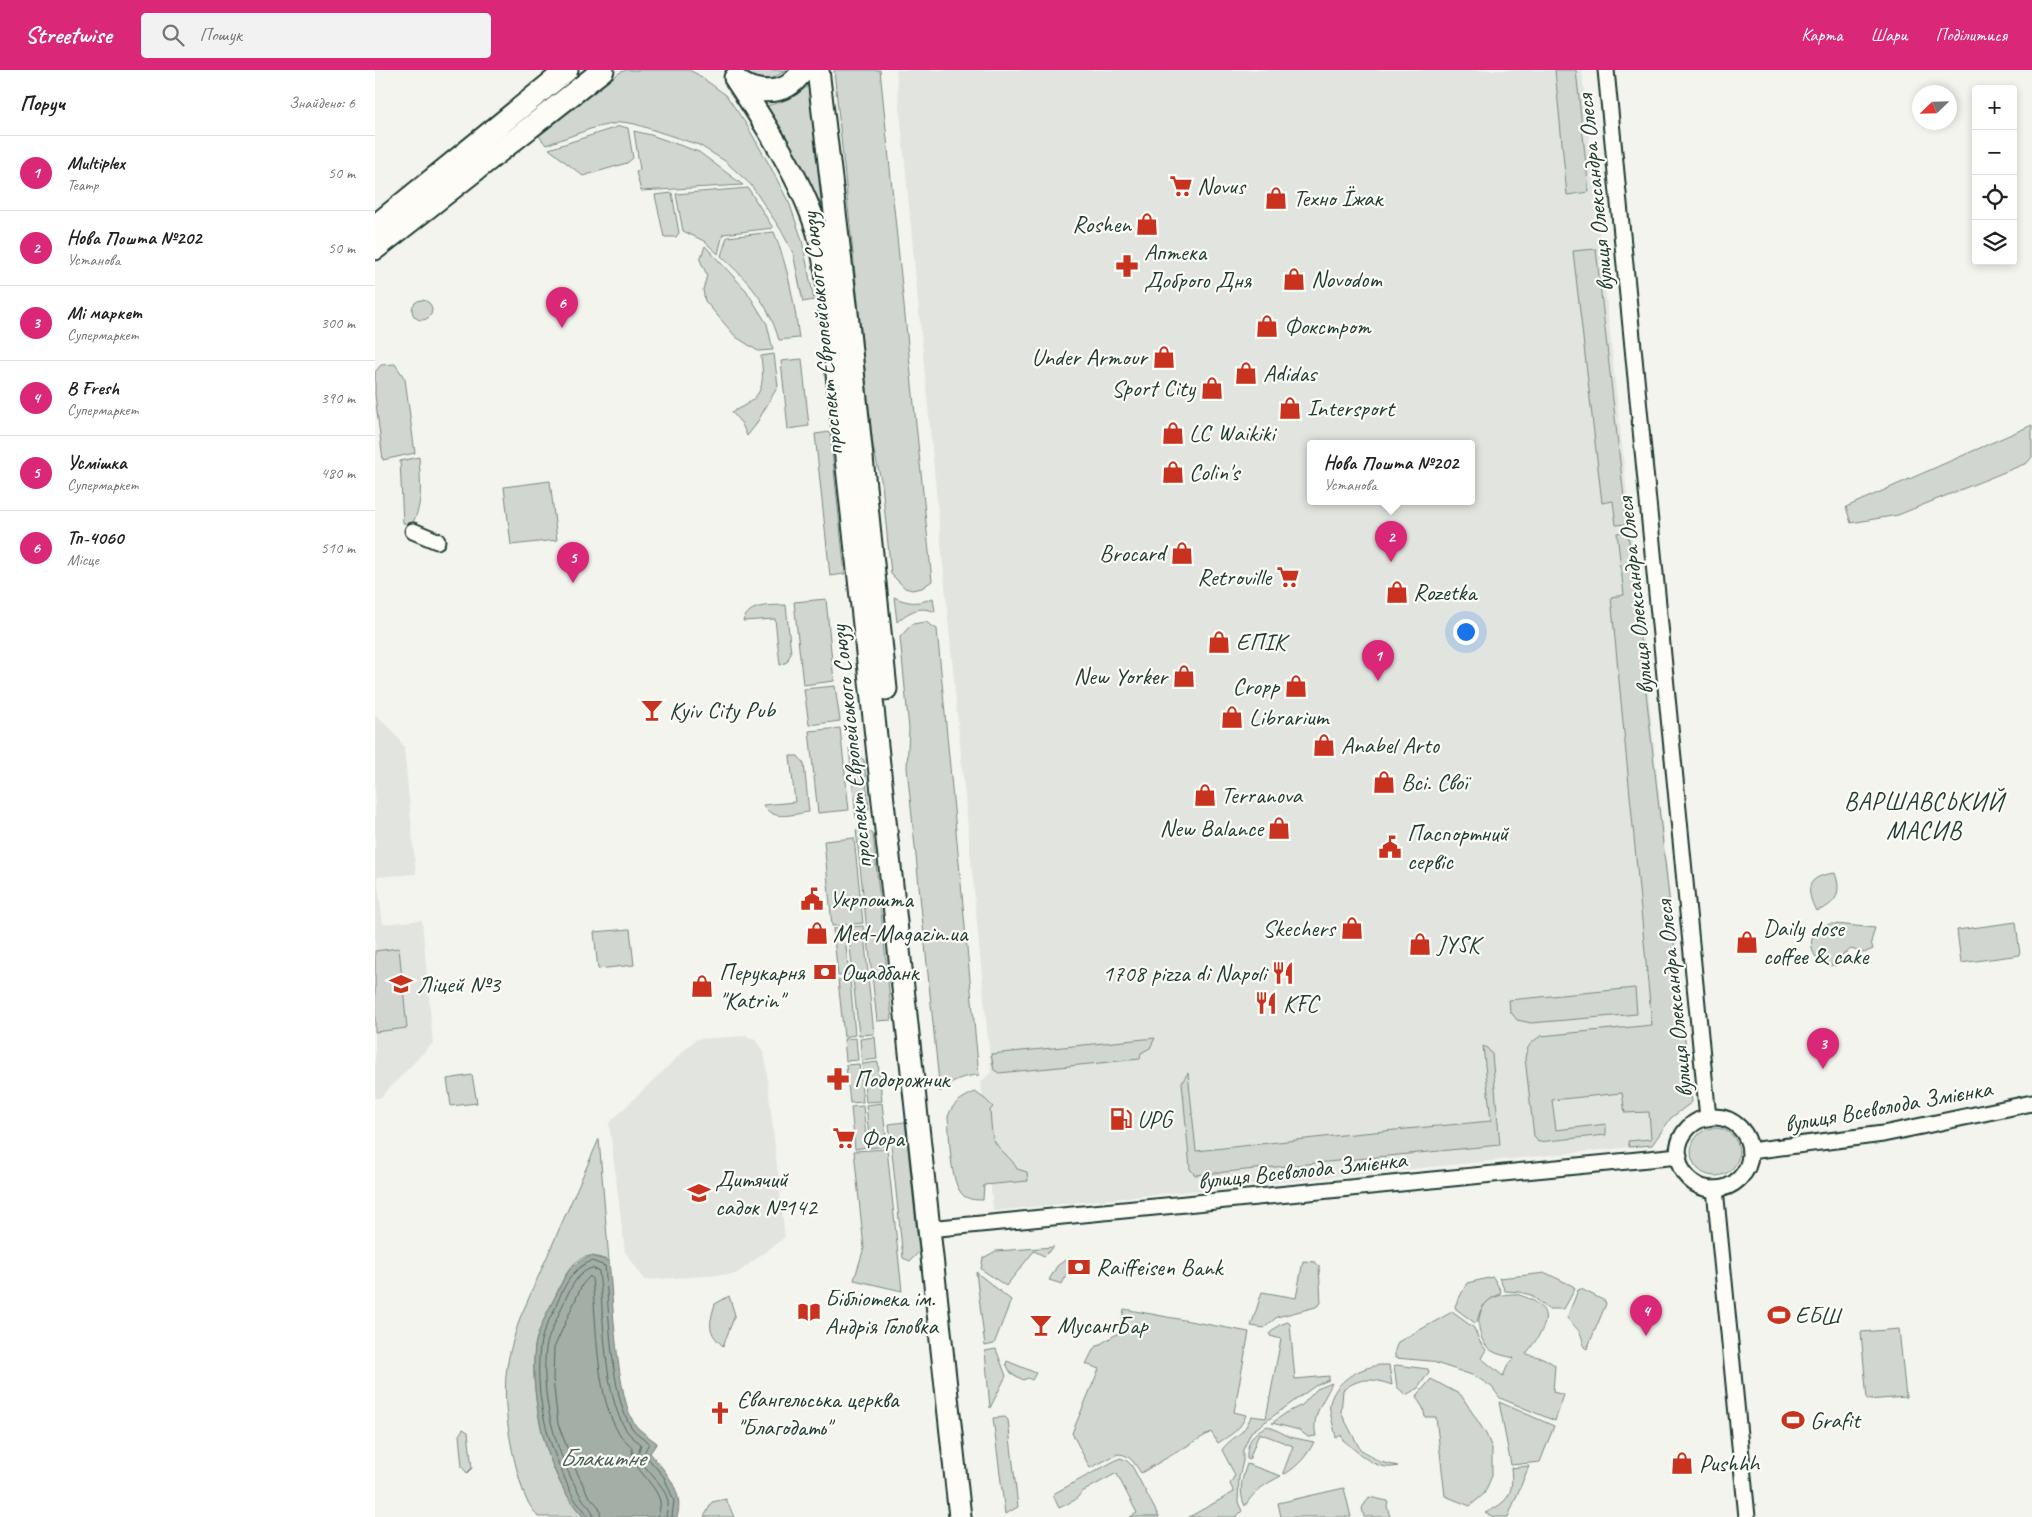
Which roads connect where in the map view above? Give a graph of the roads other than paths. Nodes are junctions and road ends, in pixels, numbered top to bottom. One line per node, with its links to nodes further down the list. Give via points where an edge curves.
1 (567, 70): 7 (main road)
2 (603, 70): 8 (main road)
3 (804, 70): 6 (main road, via 783,88 771,90 754,90)
4 (818, 70): 16 (main road, проспект Європейського Союзу, via 847,313)
5 (1606, 70): 12 (street, вулиця Олександра Олеся)
6 (730, 74): 16 (main road, проспект Європейського Союзу, via 762,118 792,172 816,227 826,272)
7 (375, 226)
8 (375, 249)
9 (413, 531): 10 (street)
10 (437, 541)
11 (2032, 1103): 13 (street, вулиця Всеволода Змієнка, via 1883,1134)
12 (1709, 1118): 13 (street, via 1728,1120 1739,1126); 14 (street, via 1694,1123 1687,1130 1681,1139)
13 (1750, 1151): 15 (street, via 1749,1164 1741,1178 1727,1187)
14 (1679, 1156): 15 (street, via 1684,1172 1693,1182); 16 (street, вулиця Всеволода Змієнка)
15 (1715, 1189): 19 (street)
16 (937, 1229): 17 (main road, проспект Європейського Союзу); 18 (main road, проспект Європейського Союзу)
17 (960, 1517)
18 (973, 1517)
19 (1747, 1517)

